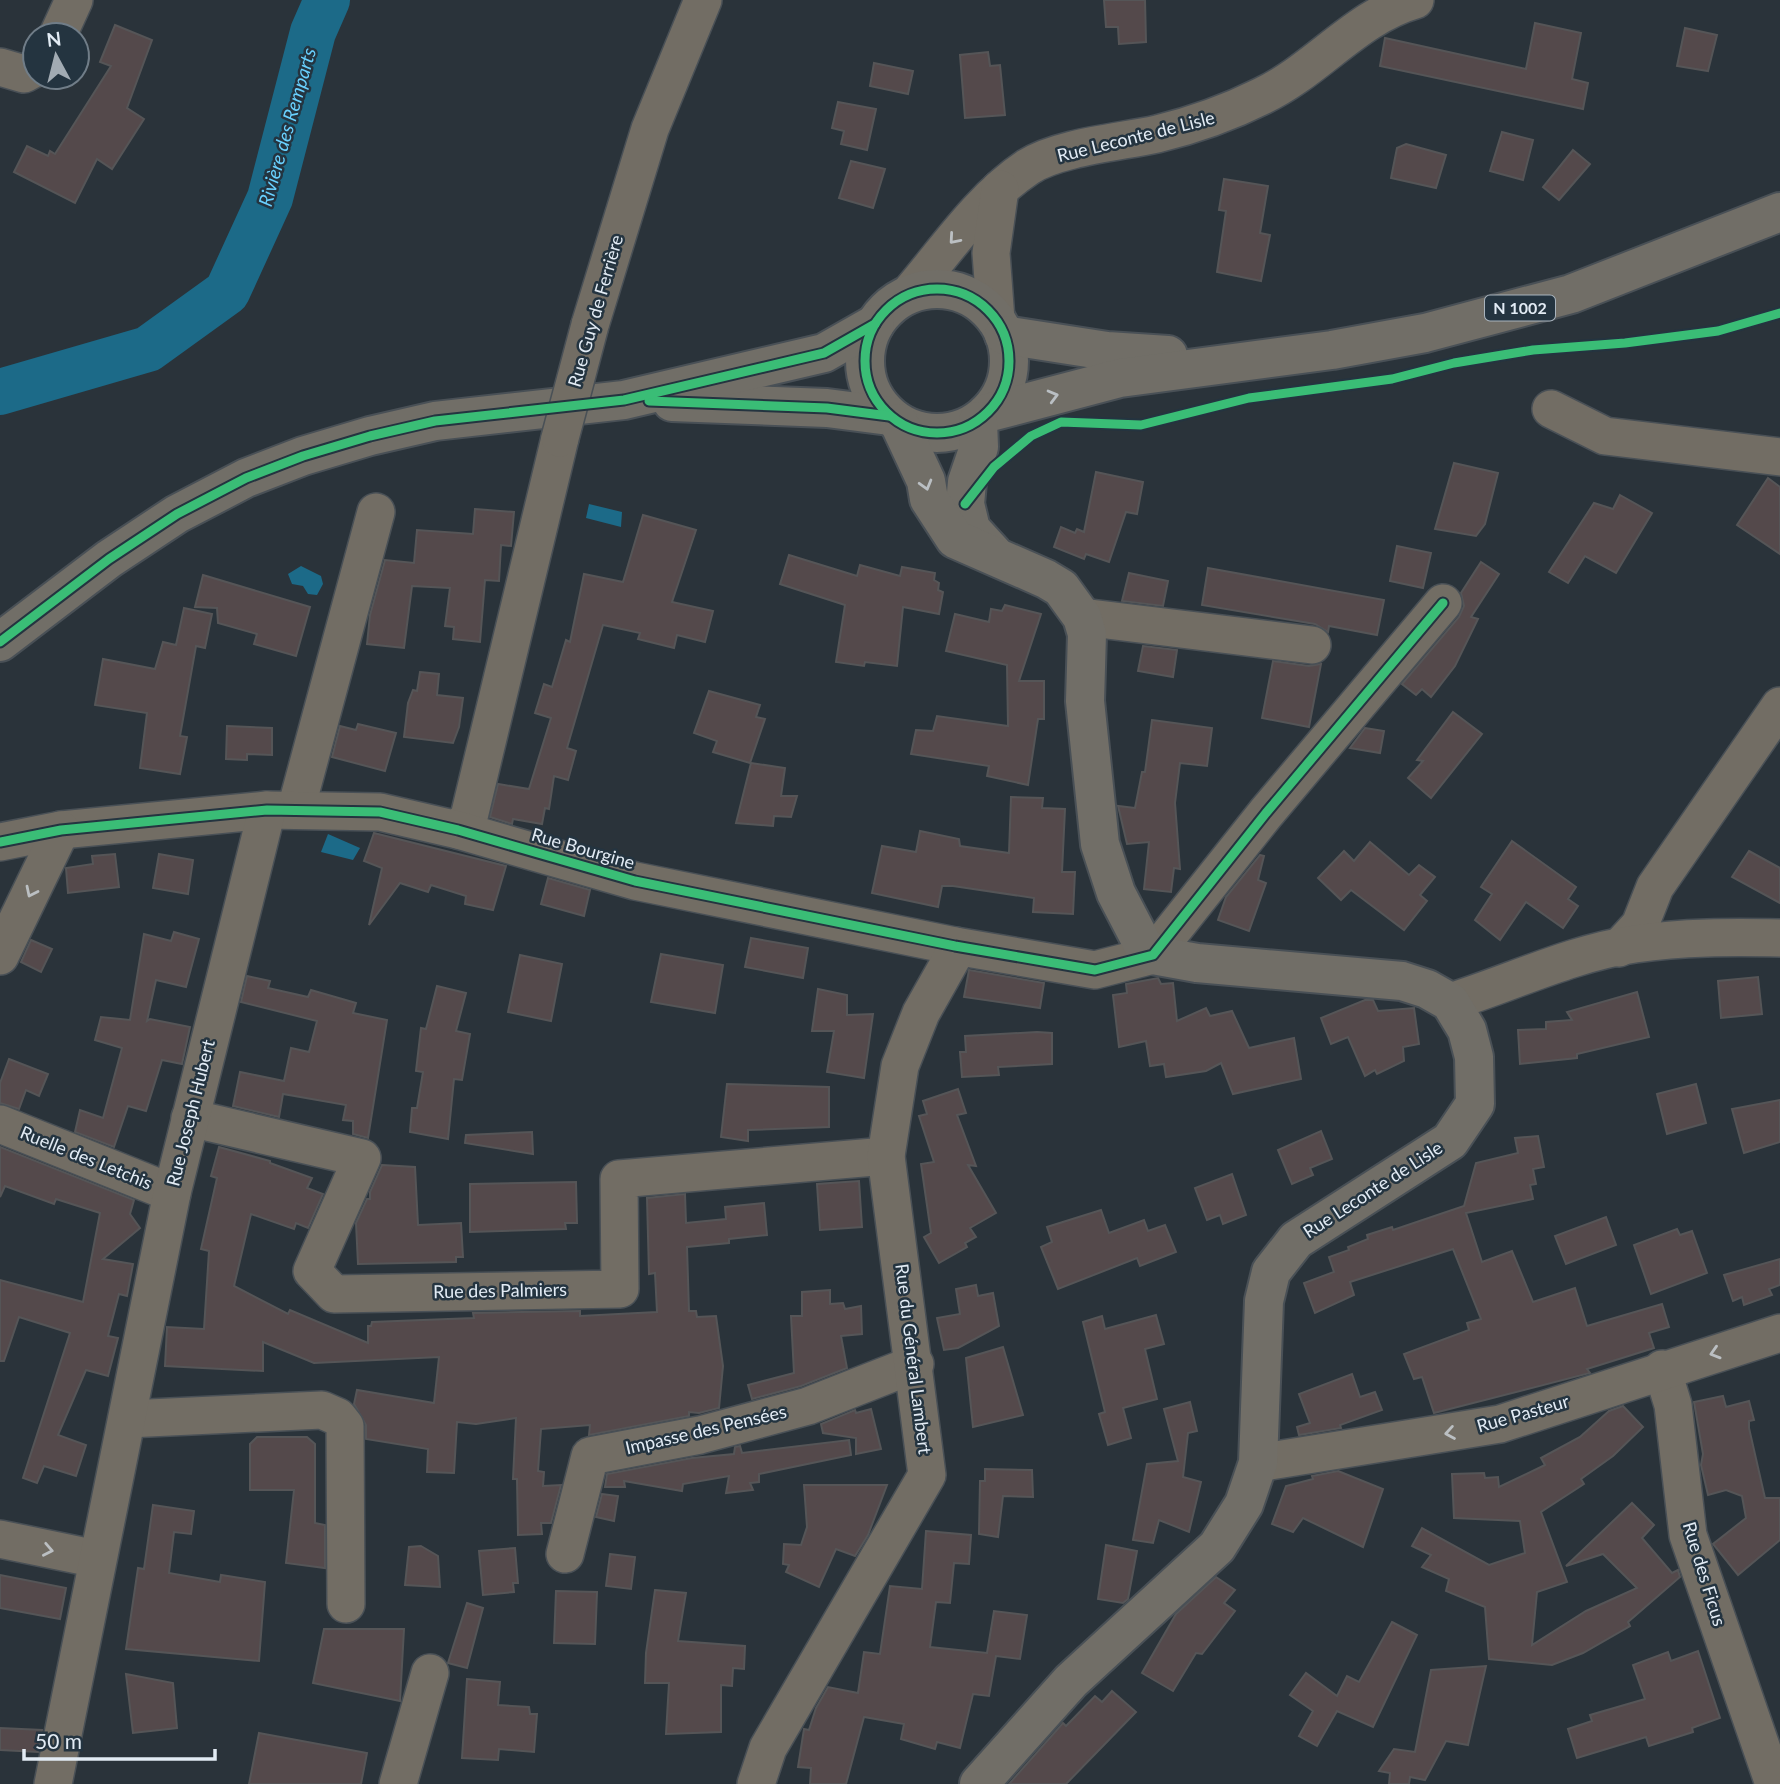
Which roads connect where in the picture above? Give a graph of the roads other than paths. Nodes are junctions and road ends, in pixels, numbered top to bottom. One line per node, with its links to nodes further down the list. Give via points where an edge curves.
1 (74, 0): 4 (street)
2 (703, 0): 27 (street, Rue Guy de Ferrière, bridge, via 650,129 590,325 469,817)
3 (1415, 0): 7 (street, Rue Leconte de Lisle, via 1373,19 1309,69 1218,117 1030,165)
4 (64, 21)
5 (0, 67): 6 (street)
6 (21, 73)
7 (1000, 189): 9 (street, Rue Leconte de Lisle, one-way to 9); 11 (street, via 991,253)
8 (1780, 212): 12 (main road, N 1002, via 1571,294 1425,333)
9 (908, 295): 10 (main road); 11 (main road, via 932,290 957,292 979,303)
10 (875, 324): 13 (main road, via 836,349); 16 (main road, via 865,351 867,380)
11 (1000, 327): 12 (main road, N 1002, via 1107,351); 15 (main road, via 1009,349 1007,379 1002,394)
12 (1247, 360): 15 (main road, N 1002, one-way to 12, via 1120,378)
13 (624, 400): 16 (main road, via 827,408); 22 (main road, via 435,421 370,436 246,478 177,514)
14 (1551, 409): 17 (street, via 1605,436)
15 (983, 417): 16 (main road, via 966,428 939,434); 19 (main road, via 965,504 971,530)
16 (894, 420): 19 (main road, one-way to 19, via 926,481 929,499 955,539)
17 (1780, 457)
18 (376, 512): 25 (street)
19 (997, 557): 21 (main road, via 1060,588)
20 (1443, 603): 32 (street)
21 (1082, 617): 23 (street); 32 (main road, via 1087,634 1085,701 1100,844 1124,911)
22 (0, 642)
23 (1312, 645)
24 (1780, 706): 31 (street, via 1655,887 1640,925)
25 (282, 809): 26 (street, Rue Bourgine); 27 (street, Rue Bourgine, via 380,812); 35 (street, Rue Joseph Hubert)
26 (61, 830): 28 (street, Rue Bourgine); 33 (street, one-way to 33)
27 (458, 830): 30 (street, Rue Bourgine, via 635,880)
28 (0, 842)
29 (1780, 939): 31 (street, via 1708,937)
30 (955, 946): 32 (street, Rue Bourgine, via 1095,970); 37 (street, Rue du Général Lambert, via 900,1066)
31 (1619, 948): 34 (street)
32 (1153, 955): 34 (main road, via 1402,981)
33 (0, 956)
34 (1450, 1002): 43 (main road, Rue Leconte de Lisle, via 1467,1030 1474,1057 1475,1104 1450,1141 1296,1240 1272,1272 1264,1301)
35 (190, 1118): 37 (street, Rue des Palmiers, via 362,1158 312,1271 334,1294 620,1289 619,1179); 38 (street, Rue Joseph Hubert)
36 (0, 1124): 38 (street, Ruelle des Letchis)
37 (886, 1156): 40 (street, Rue du Général Lambert)
38 (172, 1193): 42 (street, Rue Joseph Hubert)
39 (1780, 1334): 41 (street, Rue Pasteur, one-way to 41)
40 (915, 1364): 45 (street, Impasse des Pensées, via 808,1406 701,1435 590,1456); 52 (street, Rue du Général Lambert, via 927,1475 768,1748)
41 (1662, 1369): 43 (street, Rue Pasteur, one-way to 43, via 1500,1424); 49 (street, Rue des Ficus, via 1673,1405 1688,1535)
42 (127, 1419): 46 (street, Rue Joseph Hubert); 47 (street, via 322,1410 338,1417 345,1426)
43 (1258, 1463): 53 (main road, Rue Leconte de Lisle, via 1244,1504 1217,1548 1070,1681)
44 (0, 1539): 46 (street, one-way to 46)
45 (565, 1554)
46 (97, 1559): 50 (street, Rue Joseph Hubert)
47 (346, 1604)
48 (430, 1673): 51 (street)
49 (1768, 1729): 54 (street, Rue des Ficus)
50 (53, 1784)
51 (398, 1784)
52 (756, 1784)
53 (979, 1784)
54 (1774, 1784)

